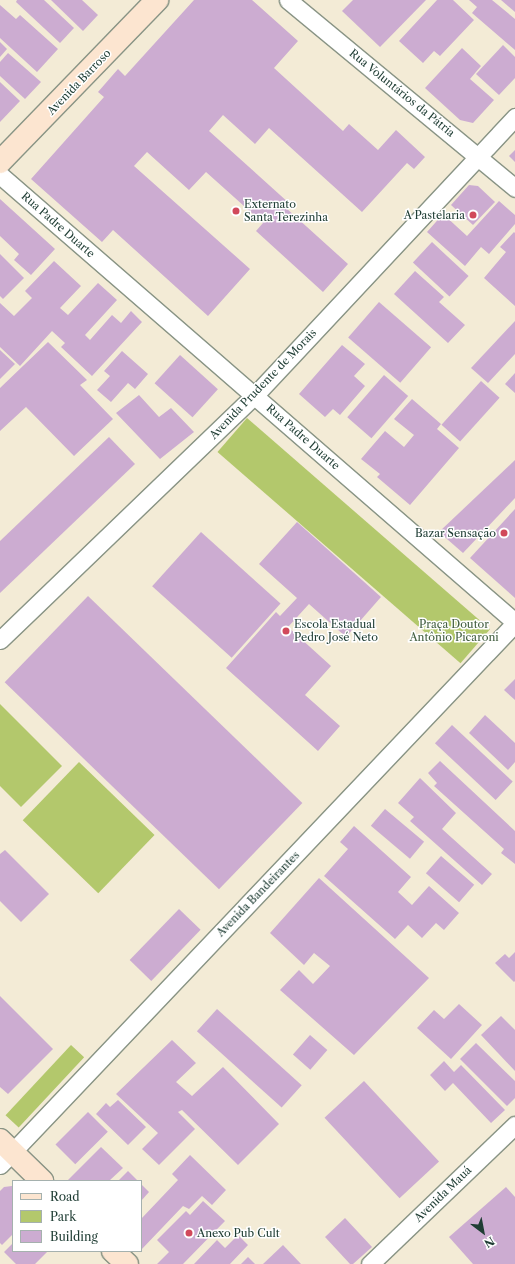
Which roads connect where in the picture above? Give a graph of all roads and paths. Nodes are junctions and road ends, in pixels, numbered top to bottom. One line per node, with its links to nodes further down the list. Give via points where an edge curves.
1 (157, 0): 5 (street, Avenida Barroso)
2 (288, 0): 4 (street, Rua Voluntários da Pátria)
3 (515, 117): 4 (street, Avenida Prudente de Morais)
4 (479, 156): 7 (street, Rua Voluntários da Pátria); 8 (street, Avenida Prudente de Morais)
5 (0, 162)
6 (0, 175): 8 (street, Rua Padre Duarte)
7 (515, 188)
8 (255, 396): 9 (street, Rua Padre Duarte); 10 (street, Avenida Prudente de Morais)
9 (515, 622): 12 (street, Avenida Bandeirantes)
10 (0, 640)
11 (515, 1125): 16 (street, Avenida Mauá)
12 (4, 1153): 13 (street)
13 (41, 1180)
14 (114, 1252): 15 (street)
15 (127, 1264)
16 (370, 1264)

